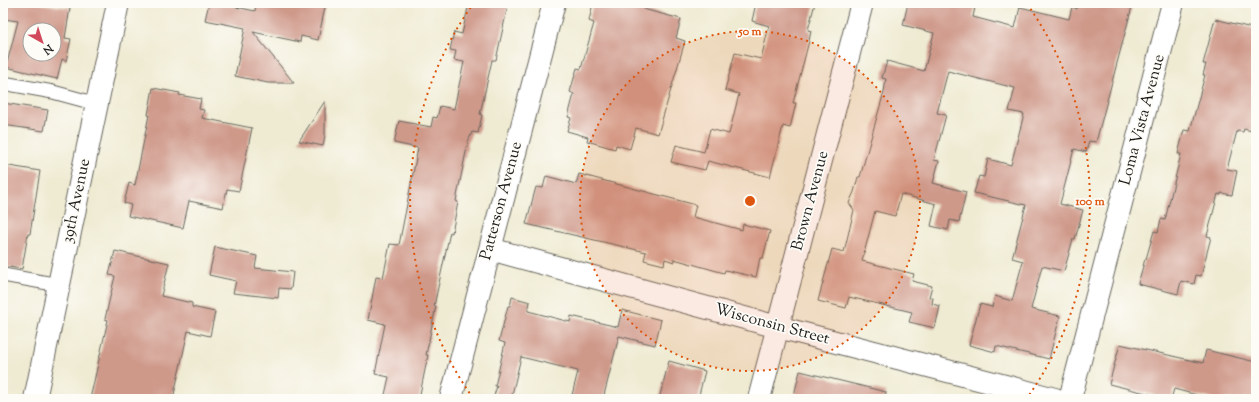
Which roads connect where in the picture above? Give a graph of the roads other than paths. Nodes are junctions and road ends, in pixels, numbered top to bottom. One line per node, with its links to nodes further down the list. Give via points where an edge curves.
1 (118, 3): 6 (street, 39th Avenue)
2 (554, 3): 7 (street, Patterson Avenue)
3 (862, 3): 10 (street, Brown Avenue)
4 (1173, 3): 15 (street, Loma Vista Avenue)
5 (3, 83): 6 (lane, via 53,92)
6 (97, 104): 9 (street, 39th Avenue)
7 (490, 249): 10 (street, Wisconsin Street); 12 (street, Patterson Avenue)
8 (3, 275): 9 (lane)
9 (59, 285): 11 (street, 39th Avenue)
10 (778, 327): 13 (street, Brown Avenue); 14 (street, Wisconsin Street)
11 (35, 399)
12 (451, 399)
13 (759, 399)
14 (1055, 399)
15 (1070, 399)

